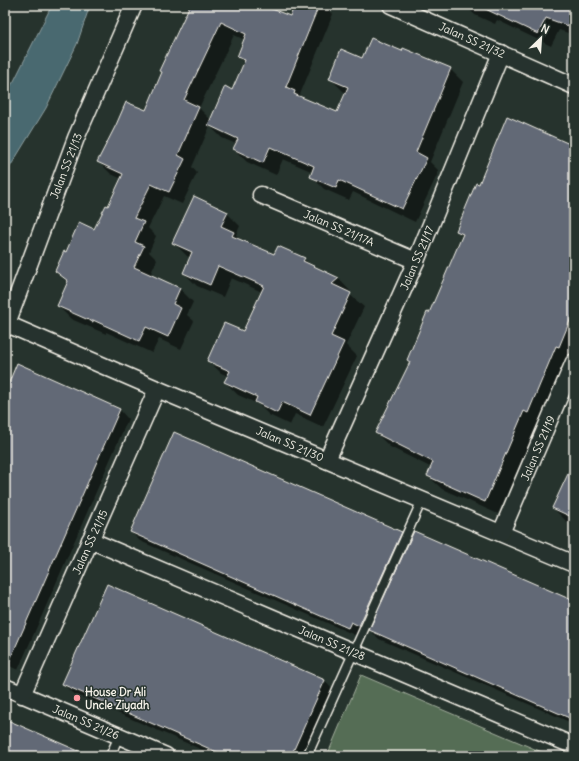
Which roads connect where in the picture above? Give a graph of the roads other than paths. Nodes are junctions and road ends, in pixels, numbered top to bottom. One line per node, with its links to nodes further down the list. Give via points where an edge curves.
1 (134, 5): 7 (street, Jalan SS 21/13, via 76,138)
2 (391, 5): 3 (street, Jalan SS 21/32)
3 (501, 53): 4 (street, Jalan SS 21/32); 6 (street, Jalan SS 21/17)
4 (574, 86)
5 (262, 194): 6 (street, Jalan SS 21/17A)
6 (416, 261): 10 (street, Jalan SS 21/17)
7 (6, 327): 9 (street, Jalan SS 21/30)
8 (574, 362): 12 (street, Jalan SS 21/19)
9 (157, 389): 10 (street, Jalan SS 21/30); 13 (street, Jalan SS 21/15)
10 (328, 460): 11 (street, Jalan SS 21/30)
11 (422, 500): 12 (street, Jalan SS 21/30); 15 (lane)
12 (501, 534): 14 (street, Jalan SS 21/30)
13 (90, 540): 15 (street, Jalan SS 21/28); 17 (street, Jalan SS 21/15)
14 (574, 564)
15 (353, 652): 19 (street, Jalan SS 21/28); 22 (lane)
16 (5, 687): 17 (street, Jalan SS 21/26)
17 (22, 694): 18 (street, Jalan SS 21/26)
18 (119, 736): 20 (lane); 21 (street, Jalan SS 21/26)
19 (574, 746)
20 (110, 756)
21 (166, 756)
22 (307, 756)

